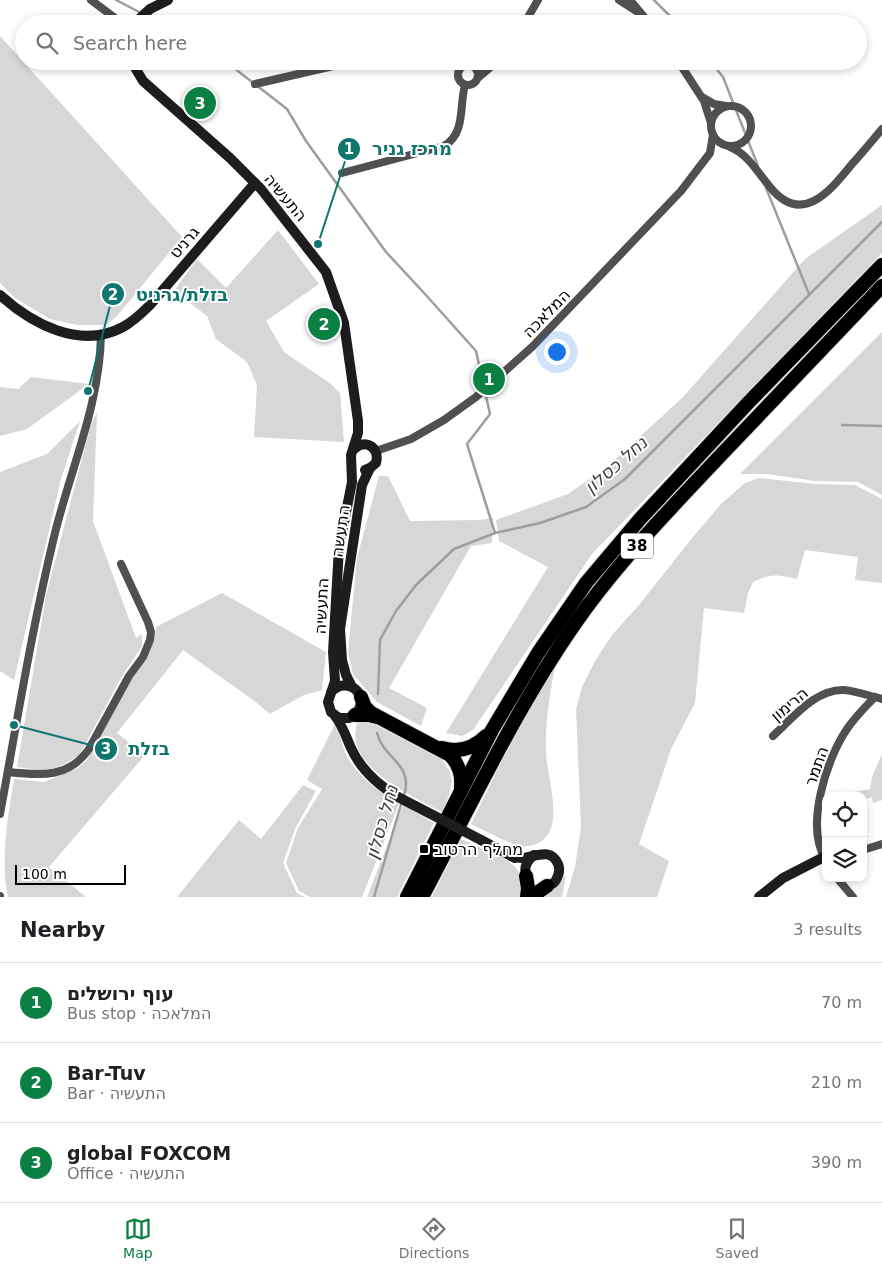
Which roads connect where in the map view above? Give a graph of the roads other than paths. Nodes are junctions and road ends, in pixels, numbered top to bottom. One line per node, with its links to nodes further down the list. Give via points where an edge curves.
1 (91, 0): 6 (street)
2 (168, 0): 7 (street)
3 (538, 0): 8 (street)
4 (619, 0): 9 (street)
5 (630, 0): 9 (street)
6 (111, 15)
7 (144, 15)
8 (529, 15)
9 (642, 15)
10 (136, 70): 29 (street, התעשיה, via 143,81)
11 (316, 70): 17 (street)
12 (460, 70): 18 (street, via 459,80)
13 (478, 70): 16 (street)
14 (487, 70): 16 (street)
15 (684, 70): 19 (street)
16 (479, 77): 18 (street, via 474,84)
17 (255, 84)
18 (465, 85): 28 (street, via 459,127 450,143)
19 (700, 96): 20 (street, via 714,104); 21 (street)
20 (728, 106): 21 (street, via 717,112); 24 (street, via 738,107 748,114 752,126)
21 (711, 123): 23 (street)
22 (882, 129): 27 (street, via 832,188 813,202 800,204 781,198)
23 (713, 135): 25 (street, via 720,143); 26 (street, המלאכה)
24 (750, 136): 25 (street, via 742,144); 27 (street, via 747,149)
25 (729, 146): 26 (street, המלאכה); 27 (street)
26 (707, 158): 37 (street, המלאכה, via 673,201 532,347 476,397 411,439)
27 (751, 162)
28 (342, 173)
29 (255, 183): 34 (street, גרניט, via 137,318 123,328); 36 (street, התעשיה, via 326,272 344,323)
30 (882, 265): 48 (highway, 38, via 754,397 586,583 538,653)
31 (882, 286): 35 (highway, 38)
32 (882, 294): 35 (highway)
33 (0, 295): 34 (street, גרניט, via 20,312 45,326 76,336)
34 (101, 334): 52 (street, via 96,388 46,569)
35 (815, 357): 64 (highway, 38, via 630,554 587,607 525,702)
36 (358, 421): 37 (street, התעשיה); 38 (street, התעשיה)
37 (373, 448): 38 (street, via 361,444); 40 (street, via 376,463)
38 (354, 449): 39 (street)
39 (352, 462): 40 (street, via 358,468); 42 (street, התעשיה, via 352,482 340,548 335,681)
40 (370, 468): 43 (street, התעשה, via 362,485 340,629 346,675)
41 (121, 564): 52 (street, via 151,632 143,657 83,758 61,772)
42 (331, 692): 43 (street, via 342,685); 45 (street, via 328,704)
43 (357, 692): 46 (street, via 361,707); 47 (highway, via 367,710)
44 (878, 698): 49 (street, הרימון, via 846,690 828,692 807,705); 56 (street, התמר, via 859,713 836,749 823,784 817,817)
45 (334, 715): 46 (street, via 344,719); 50 (street)
46 (354, 716): 47 (highway); 50 (street, via 348,725)
47 (378, 717): 51 (highway)
48 (492, 730): 51 (highway, via 483,740 467,749); 53 (highway, 38)
49 (773, 736)
50 (348, 740): 59 (street, bridge, via 358,761 378,784)
51 (437, 747): 53 (highway, via 457,762 461,776)
52 (8, 772): 54 (street)
53 (460, 792): 65 (highway, 38)
54 (0, 814)
55 (882, 844): 57 (street)
56 (822, 846)
57 (867, 849)
58 (534, 855): 59 (street, via 523,858); 61 (street, via 527,862); 63 (street, via 547,854 557,862 557,878)
59 (511, 856): 61 (street, via 520,862)
60 (822, 859): 68 (street, via 783,878)
61 (525, 874): 63 (street, via 534,885); 66 (highway)
62 (840, 882): 69 (street)
63 (547, 886): 67 (highway)
64 (424, 895)
65 (407, 897)
66 (527, 897)
67 (531, 897)
68 (759, 897)
69 (853, 897)

